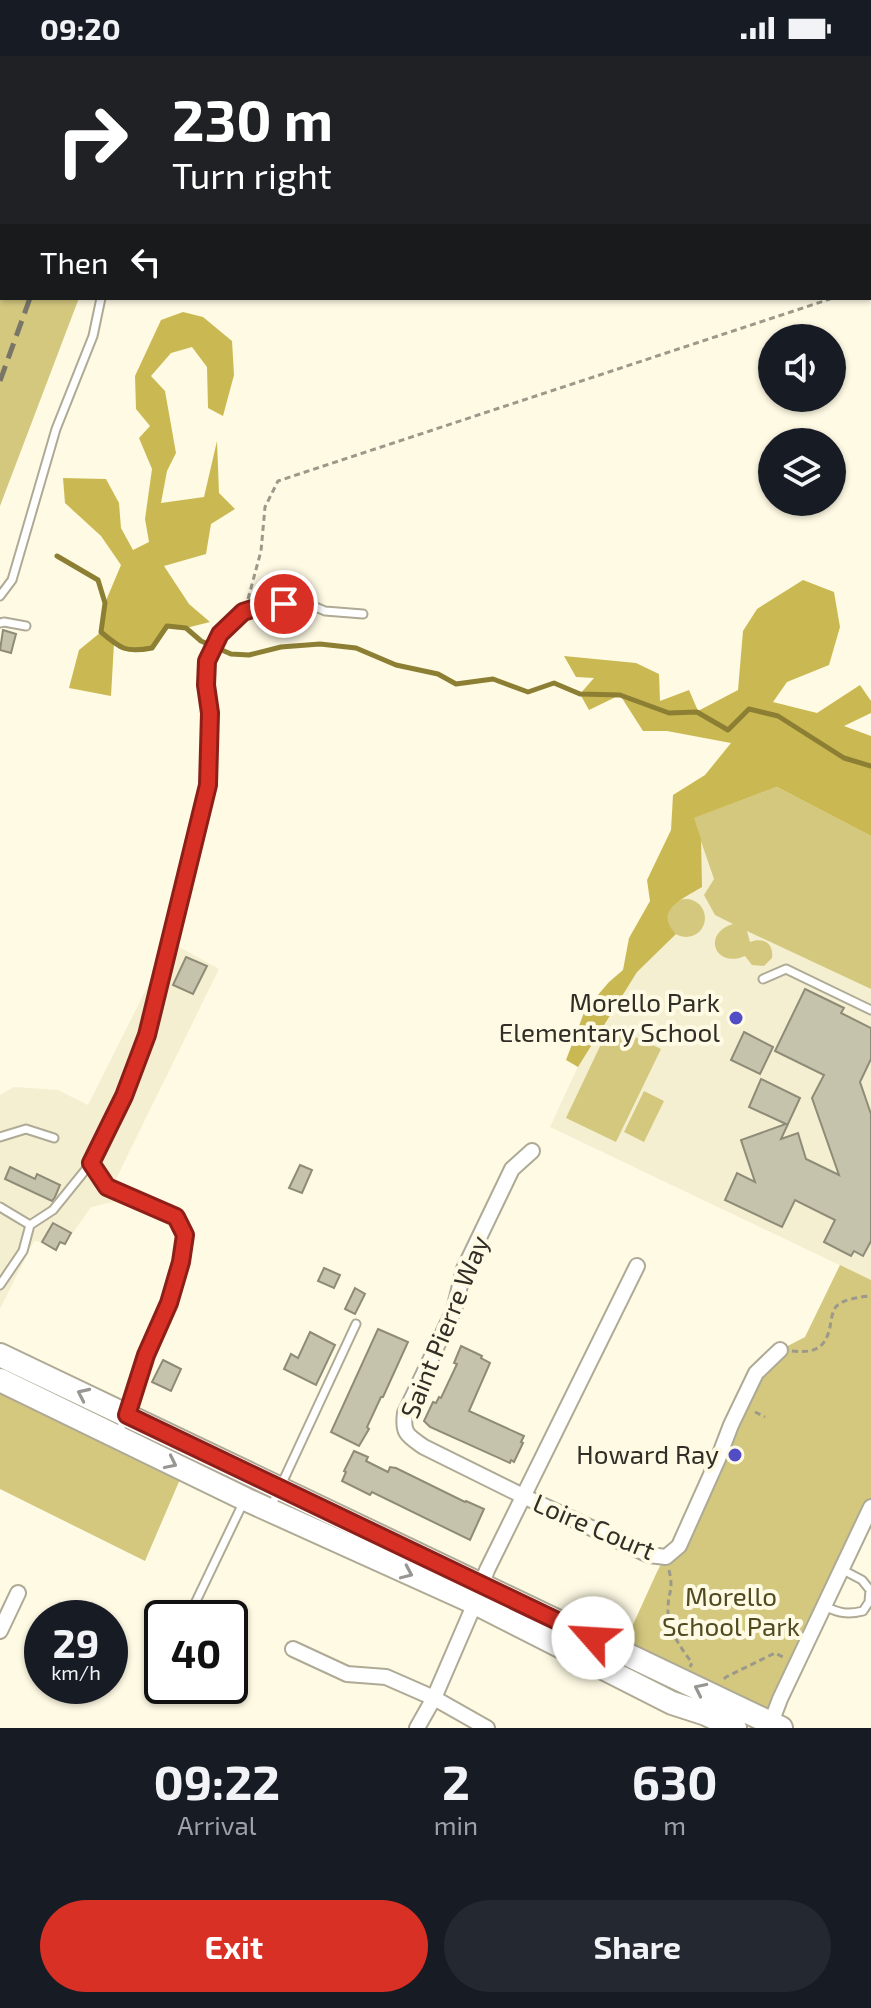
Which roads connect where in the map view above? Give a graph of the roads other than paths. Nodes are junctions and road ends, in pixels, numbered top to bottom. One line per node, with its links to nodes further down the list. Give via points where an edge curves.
1 (101, 300): 2 (lane, via 12,580)
2 (0, 596)
3 (363, 614): 11 (lane, via 325,611 304,602 264,605 245,611 220,634 207,661 208,785 147,1035)
4 (0, 623): 5 (lane)
5 (26, 626)
6 (763, 979): 7 (lane, via 786,969)
7 (871, 1010)
8 (0, 1137): 9 (lane, via 26,1129)
9 (54, 1138)
10 (532, 1151): 23 (street, Saint Pierre Way, via 512,1169 464,1269 454,1310 403,1426 424,1447)
11 (91, 1163): 13 (lane, via 53,1210); 20 (lane, via 107,1187 176,1217 185,1235 169,1303)
12 (0, 1207): 13 (lane)
13 (30, 1225): 15 (lane, via 23,1251)
14 (637, 1266): 23 (street)
15 (0, 1285)
16 (356, 1324): 22 (lane)
17 (780, 1350): 23 (street, Loire Court, via 756,1373 679,1546 666,1557 649,1555)
18 (0, 1355): 20 (street, one-way to 18)
19 (0, 1380): 21 (street)
20 (127, 1415): 21 (lane); 22 (street)
21 (118, 1438): 24 (street, one-way to 24)
22 (280, 1488): 26 (lane); 29 (street)
23 (523, 1496): 29 (street)
24 (245, 1499): 26 (street); 30 (lane)
25 (871, 1507): 27 (street)
26 (269, 1511): 29 (street, one-way to 29)
27 (841, 1569): 31 (street); 31 (lane, via 862,1580 870,1590 869,1602 863,1611 851,1614)
28 (18, 1593): 32 (street)
29 (478, 1594): 34 (street); 35 (street, one-way to 29, via 683,1681); 38 (street, via 672,1703)
30 (197, 1600)
31 (824, 1606): 35 (street)
32 (0, 1631)
33 (293, 1649): 34 (street, via 347,1674 386,1677)
34 (434, 1698): 36 (street); 37 (street)
35 (773, 1726)
36 (417, 1728)
37 (487, 1728)
38 (735, 1728)

